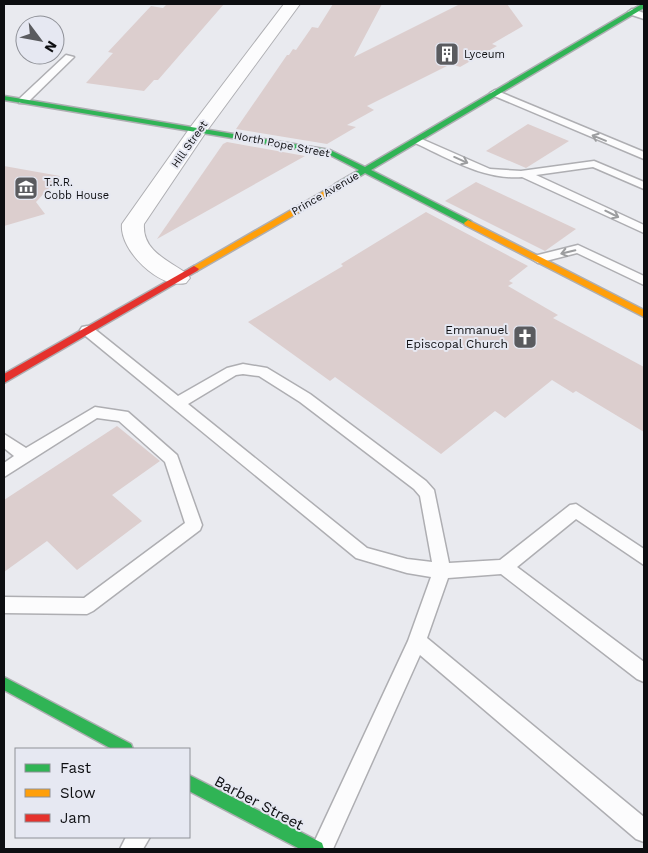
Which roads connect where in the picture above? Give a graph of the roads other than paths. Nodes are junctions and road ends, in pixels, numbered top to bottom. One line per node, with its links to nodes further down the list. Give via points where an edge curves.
1 (292, 4): 9 (street, Hill Street)
2 (644, 5): 3 (main road, Prince Avenue)
3 (632, 12): 4 (lane); 6 (main road, Prince Avenue)
4 (644, 16)
5 (69, 57): 8 (lane)
6 (495, 93): 10 (main road, Prince Avenue); 11 (lane, one-way to 6)
7 (4, 98): 8 (main road, North Pope Street)
8 (23, 101): 9 (main road, North Pope Street)
9 (199, 129): 12 (main road, North Pope Street, via 323,150); 17 (street, Hill Street, via 130,233 135,246)
10 (416, 140): 12 (main road, Prince Avenue); 13 (lane, one-way to 13, via 488,172)
11 (644, 156)
12 (366, 169): 16 (main road, North Pope Street); 17 (main road, Prince Avenue)
13 (523, 174): 14 (lane, via 594,164); 15 (lane, one-way to 15)
14 (644, 186)
15 (644, 229)
16 (538, 258): 18 (lane, one-way to 16, via 578,249); 19 (main road, North Pope Street)
17 (178, 278): 20 (main road, Prince Avenue)
18 (644, 280)
19 (644, 314)
20 (87, 330): 21 (main road, Prince Avenue); 22 (lane)
21 (4, 379)
22 (178, 403): 28 (lane, via 362,553 407,566); 28 (lane, via 232,370 262,371 285,383 428,494)
23 (4, 440): 24 (lane)
24 (25, 456): 25 (lane); 29 (lane, via 95,412 123,416 172,459 194,526 87,606)
25 (4, 471)
26 (644, 558): 27 (lane, via 576,510)
27 (504, 567): 28 (lane); 31 (lane)
28 (442, 571): 30 (lane)
29 (4, 605)
30 (417, 641): 35 (lane); 39 (lane)
31 (644, 673)
32 (4, 683): 33 (main road)
33 (124, 748)
34 (190, 784): 38 (main road, Barber Street)
35 (644, 831)
36 (138, 838): 37 (lane)
37 (131, 849)
38 (316, 849)
39 (322, 849)

